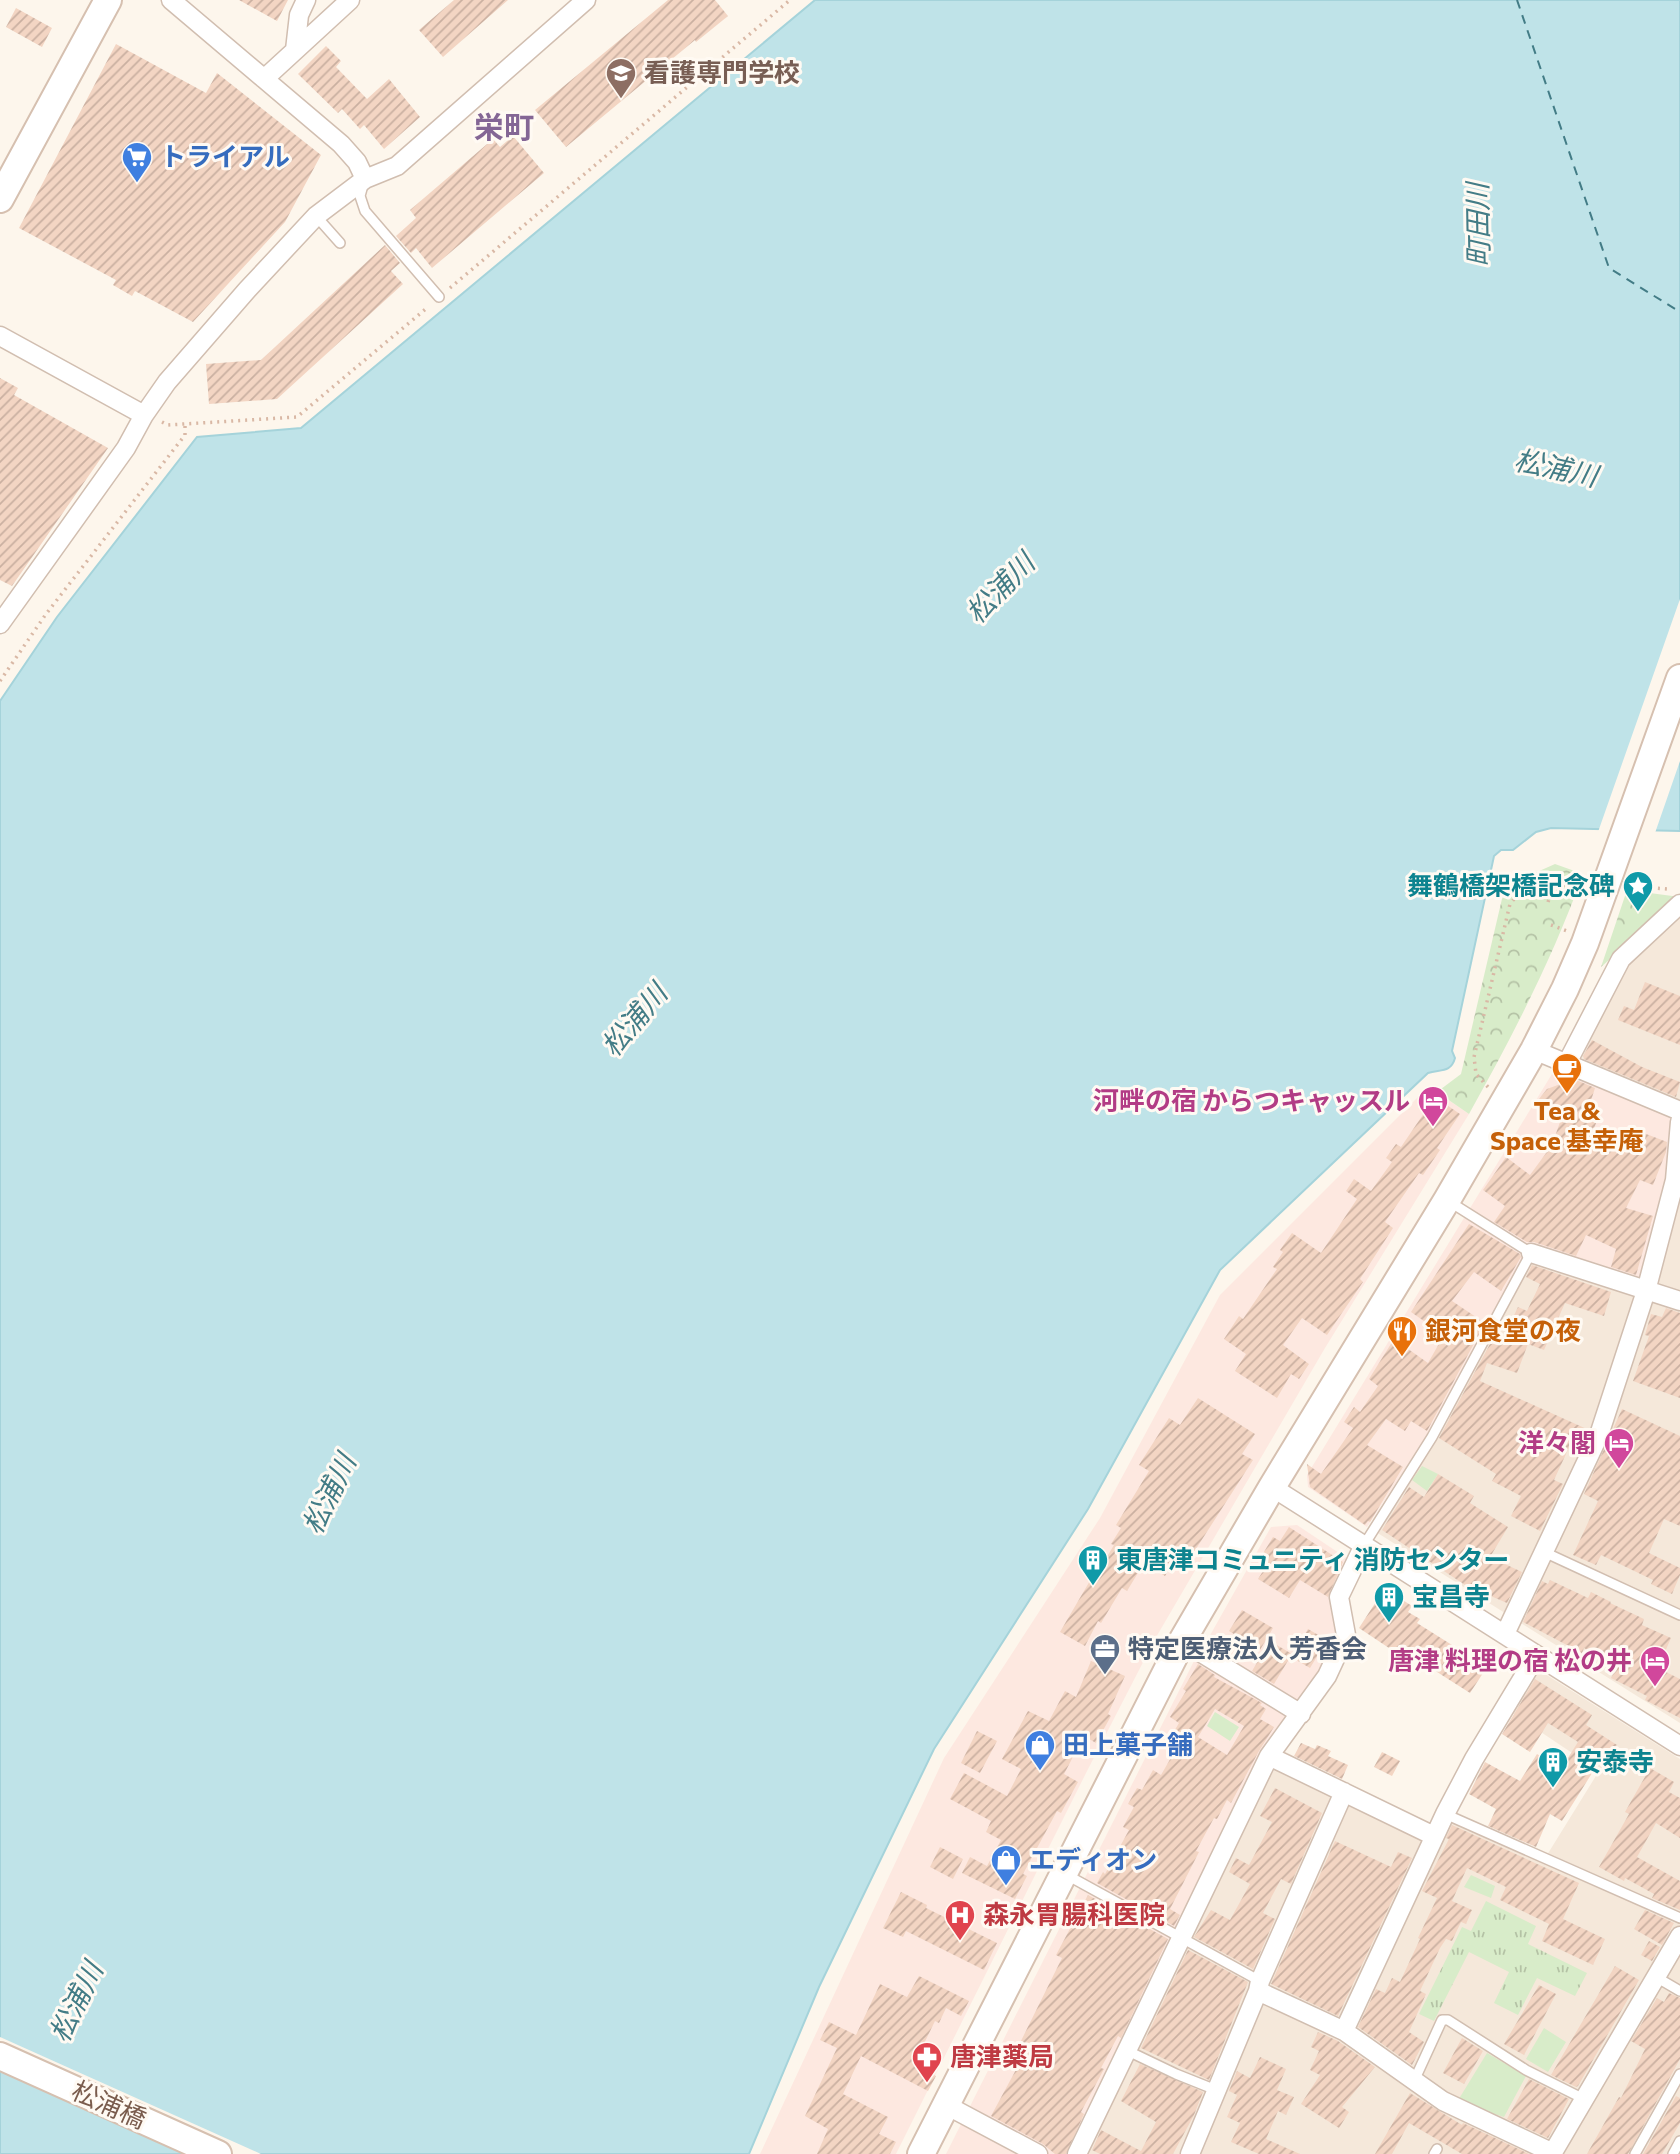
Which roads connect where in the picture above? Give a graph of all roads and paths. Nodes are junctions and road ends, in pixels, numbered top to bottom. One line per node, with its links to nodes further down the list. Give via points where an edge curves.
1 (107, 0): 10 (street)
2 (171, 0): 8 (street)
3 (306, 0): 7 (street, via 299,15)
4 (350, 0): 7 (street)
5 (586, 0): 9 (street, via 397,166)
6 (790, 0): 13 (path)
7 (295, 50): 8 (street)
8 (264, 79): 9 (street, via 341,144)
9 (365, 179): 11 (street); 13 (lane, via 360,196 365,211)
10 (0, 199)
11 (316, 216): 12 (lane); 15 (street, via 185,361)
12 (340, 243)
13 (439, 297): 16 (path, via 297,417)
14 (0, 336): 15 (street)
15 (144, 415): 16 (path, via 168,425); 17 (street, via 126,448)
16 (185, 424): 19 (path, via 185,435 46,614)
17 (0, 624)
18 (1680, 678): 20 (street)
19 (0, 681)
20 (1601, 878): 21 (path); 22 (path); 26 (street, via 1575,966)
21 (1555, 883): 23 (path); 28 (path, via 1538,883 1519,892 1510,904 1474,1057 1476,1074)
22 (1675, 897): 27 (street, via 1621,960)
23 (1548, 902)
24 (1551, 925): 25 (path)
25 (1569, 932)
26 (1534, 1050): 27 (street); 31 (street)
27 (1566, 1065): 29 (street)
28 (1489, 1088)
29 (1680, 1111)
30 (1680, 1122): 33 (street, via 1675,1180)
31 (1447, 1200): 32 (lane); 35 (street)
32 (1531, 1253): 33 (street); 36 (lane, via 1432,1437)
33 (1646, 1291): 34 (street); 37 (street, via 1599,1436)
34 (1680, 1301)
35 (1272, 1487): 36 (street); 40 (street)
36 (1364, 1545): 39 (street); 42 (street, via 1339,1597 1346,1635 1327,1676)
37 (1544, 1552): 38 (lane); 39 (street)
38 (1680, 1615)
39 (1505, 1633): 41 (street)
40 (1182, 1641): 42 (street); 48 (street)
41 (1536, 1656): 43 (street); 46 (street)
42 (1301, 1714): 44 (street)
43 (1680, 1746)
44 (1269, 1756): 45 (street); 51 (street)
45 (1344, 1792): 47 (street); 53 (street)
46 (1445, 1814): 47 (street); 49 (lane)
47 (1434, 1836): 55 (street)
48 (1064, 1874): 51 (lane); 62 (street)
49 (1680, 1919)
50 (1680, 1936): 52 (street)
51 (1182, 1939): 53 (lane); 56 (street)
52 (1656, 1976): 54 (lane); 61 (street)
53 (1259, 1986): 55 (street); 60 (street)
54 (1680, 1991)
55 (1344, 2031): 59 (street)
56 (1128, 2051): 60 (lane); 67 (street)
57 (0, 2056): 64 (street, 松浦橋)
58 (1678, 2080): 70 (lane)
59 (1414, 2081): 61 (lane, via 1442,2020 1448,2020 1526,2070); 69 (street, via 1443,2101)
60 (1216, 2090): 68 (street)
61 (1584, 2099): 69 (street)
62 (946, 2105): 65 (street); 66 (street)
63 (1680, 2141): 71 (lane)
64 (218, 2154)
65 (920, 2154)
66 (1038, 2154)
67 (1077, 2154)
68 (1190, 2154)
69 (1552, 2154)
70 (1634, 2154)
71 (1673, 2154)

